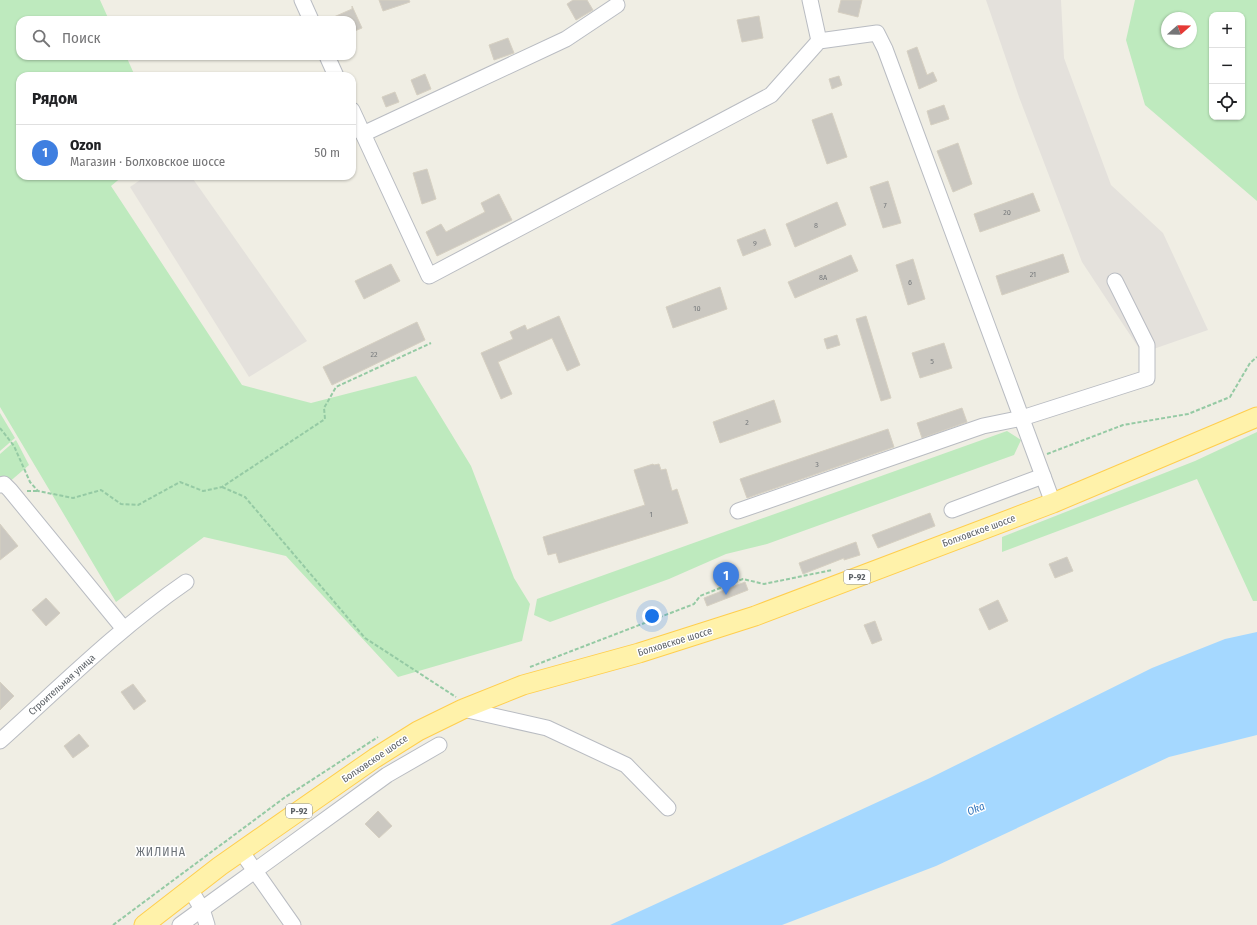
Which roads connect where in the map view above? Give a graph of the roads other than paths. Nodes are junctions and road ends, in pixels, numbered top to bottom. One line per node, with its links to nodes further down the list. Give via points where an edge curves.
1 (302, 0): 4 (street)
2 (810, 0): 5 (street)
3 (617, 5): 9 (street, via 566,39)
4 (308, 16)
5 (819, 41): 9 (street, via 771,94 429,276); 11 (street, via 877,33)
6 (329, 60): 7 (street)
7 (334, 72)
8 (356, 119): 9 (street)
9 (363, 134)
10 (1115, 281): 11 (street, via 1147,345 1147,378)
11 (1022, 418): 13 (street); 17 (street, via 983,426)
12 (1250, 420): 15 (main road, Болховское шоссе / Р-92)
13 (1043, 476): 15 (street); 16 (street)
14 (0, 485): 19 (street, via 4,484 10,490)
15 (1053, 503): 20 (main road, Болховское шоссе / Р-92, via 728,626)
16 (952, 510)
17 (738, 511)
18 (186, 582): 19 (street, Строительная улица)
19 (124, 629): 21 (street, Строительная улица)
20 (460, 703): 23 (main road, Болховское шоссе / Р-92); 26 (street, via 548,728 626,765)
21 (0, 741)
22 (439, 745): 24 (street)
23 (375, 758): 24 (street); 25 (main road, Болховское шоссе / Р-92)
24 (387, 775): 27 (street)
25 (309, 804): 27 (street); 28 (main road, Болховское шоссе / Р-92)
26 (668, 808)
27 (322, 822): 29 (street)
28 (241, 851): 29 (street); 30 (main road, Болховское шоссе / Р-92)
29 (255, 871): 31 (street); 35 (street)
30 (190, 889): 31 (street); 32 (main road, Болховское шоссе / Р-92)
31 (202, 909): 33 (street); 34 (street)
32 (144, 925)
33 (180, 925)
34 (207, 925)
35 (293, 925)

